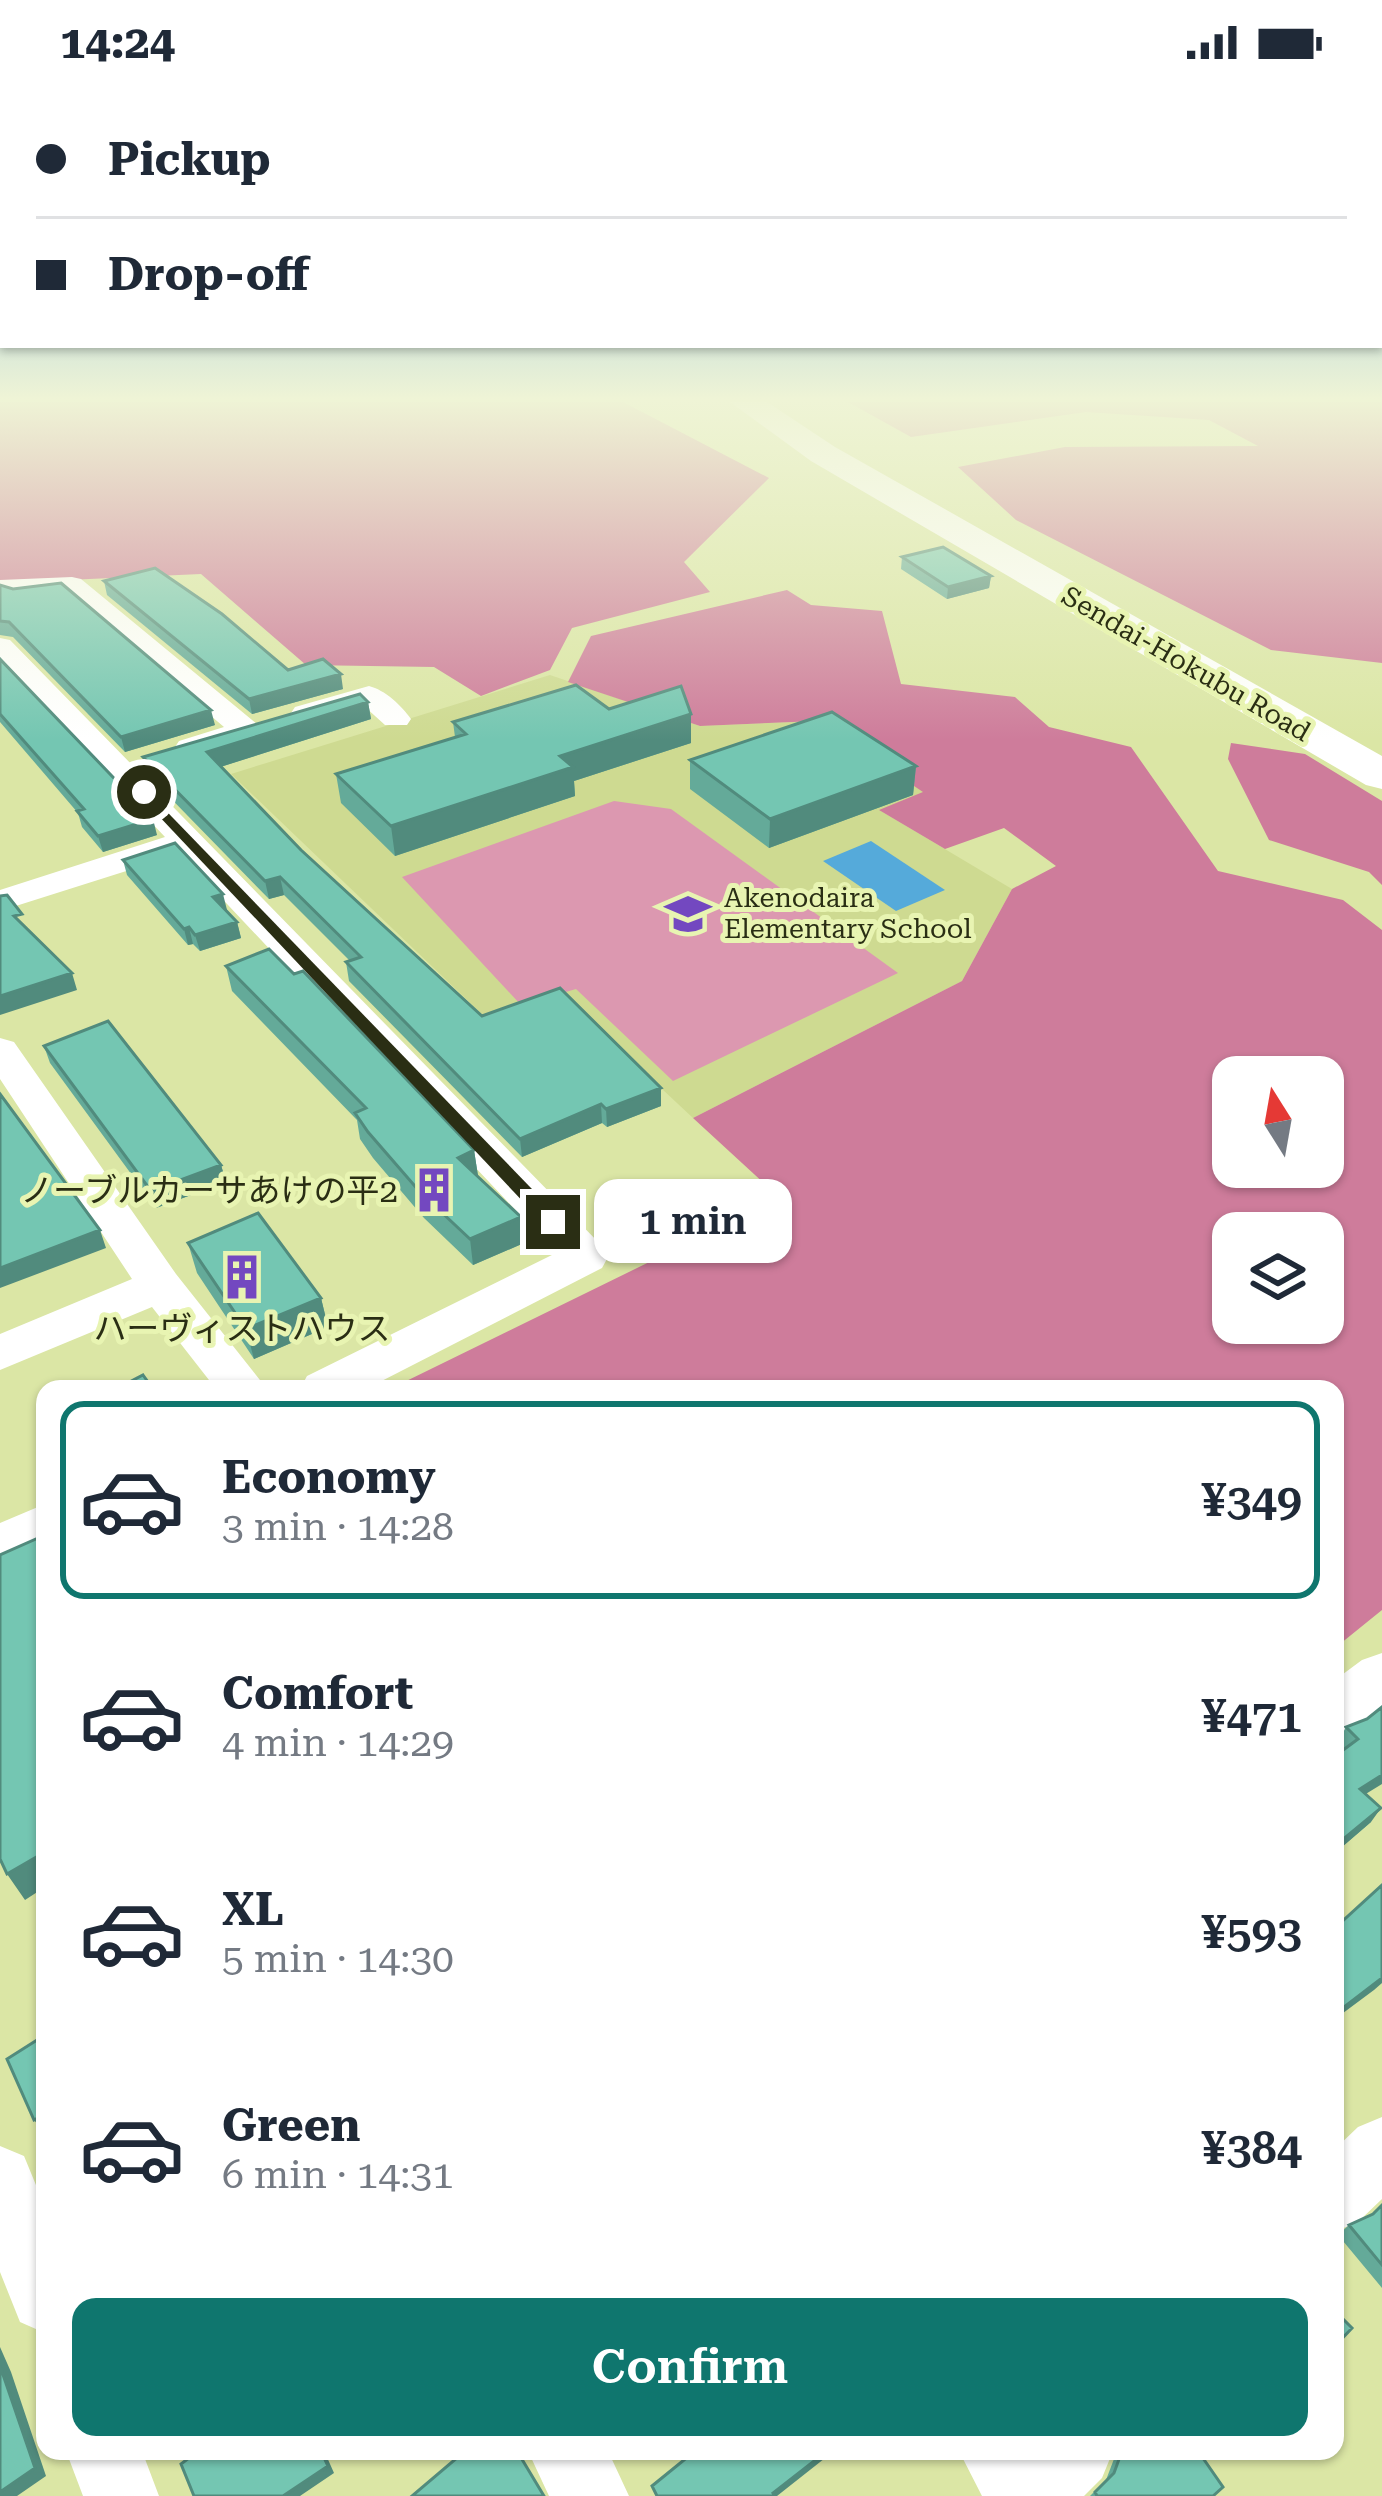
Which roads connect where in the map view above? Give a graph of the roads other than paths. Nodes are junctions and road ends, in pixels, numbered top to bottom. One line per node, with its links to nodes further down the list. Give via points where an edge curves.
1 (928, 515): 7 (highway, Sendai-Hokubu Road)
2 (0, 588): 5 (street, via 72,585)
3 (0, 646): 6 (street)
4 (396, 718): 5 (street, via 369,695)
5 (266, 724): 6 (street)
6 (142, 762): 8 (street)
7 (1382, 775)
8 (189, 840): 9 (street); 14 (street, via 586,1257)
9 (0, 901)
10 (0, 1050): 11 (street)
11 (160, 1285): 12 (street); 13 (street)
12 (0, 1353)
13 (236, 1380)
14 (342, 1380)
15 (36, 1529): 16 (street)
16 (0, 1547)
17 (1382, 1677): 18 (street)
18 (1344, 1706)
19 (1382, 2151): 21 (street)
20 (0, 2180): 22 (street)
21 (1344, 2188)
22 (36, 2274)
23 (108, 2460): 27 (street)
24 (571, 2460): 28 (street)
25 (1003, 2460): 29 (street)
26 (1066, 2460): 29 (street)
27 (122, 2496)
28 (591, 2496)
29 (1028, 2496)

